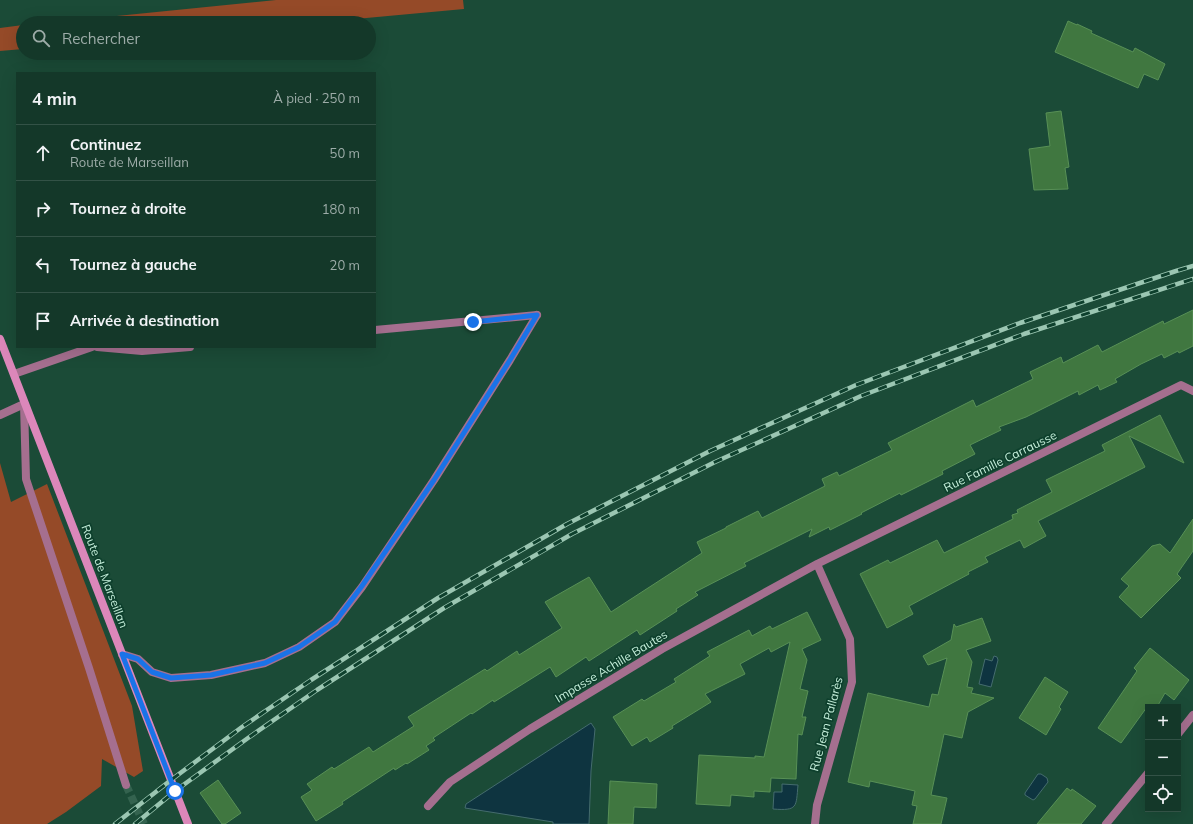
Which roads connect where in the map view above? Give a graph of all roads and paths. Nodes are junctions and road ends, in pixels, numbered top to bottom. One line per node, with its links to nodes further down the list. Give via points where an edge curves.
1 (376, 330): 11 (street, via 537,315 434,480 335,622 299,647 265,663 211,675 171,678 152,672 138,659)
2 (0, 339): 6 (main road, Route de Marseillan)
3 (89, 348): 6 (street)
4 (108, 348): 5 (street, via 142,351)
5 (178, 348)
6 (14, 374): 8 (main road, Route de Marseillan)
7 (1193, 391): 10 (street, Rue Famille Carrausse, via 1181,385)
8 (24, 404): 9 (street); 11 (main road, Route de Marseillan); 15 (street, via 26,479)
9 (0, 415)
10 (817, 564): 16 (street, Impasse Achille Bautes, via 662,649 530,729 450,782); 18 (street, Rue Jean Pallarès, via 850,639 852,682 817,804)
11 (122, 654): 17 (main road, Route de Marseillan)
12 (1193, 714): 13 (street)
13 (1181, 730)
14 (1146, 776): 19 (street)
15 (126, 785)
16 (428, 806)
17 (188, 823)
18 (815, 824)
19 (1106, 824)

